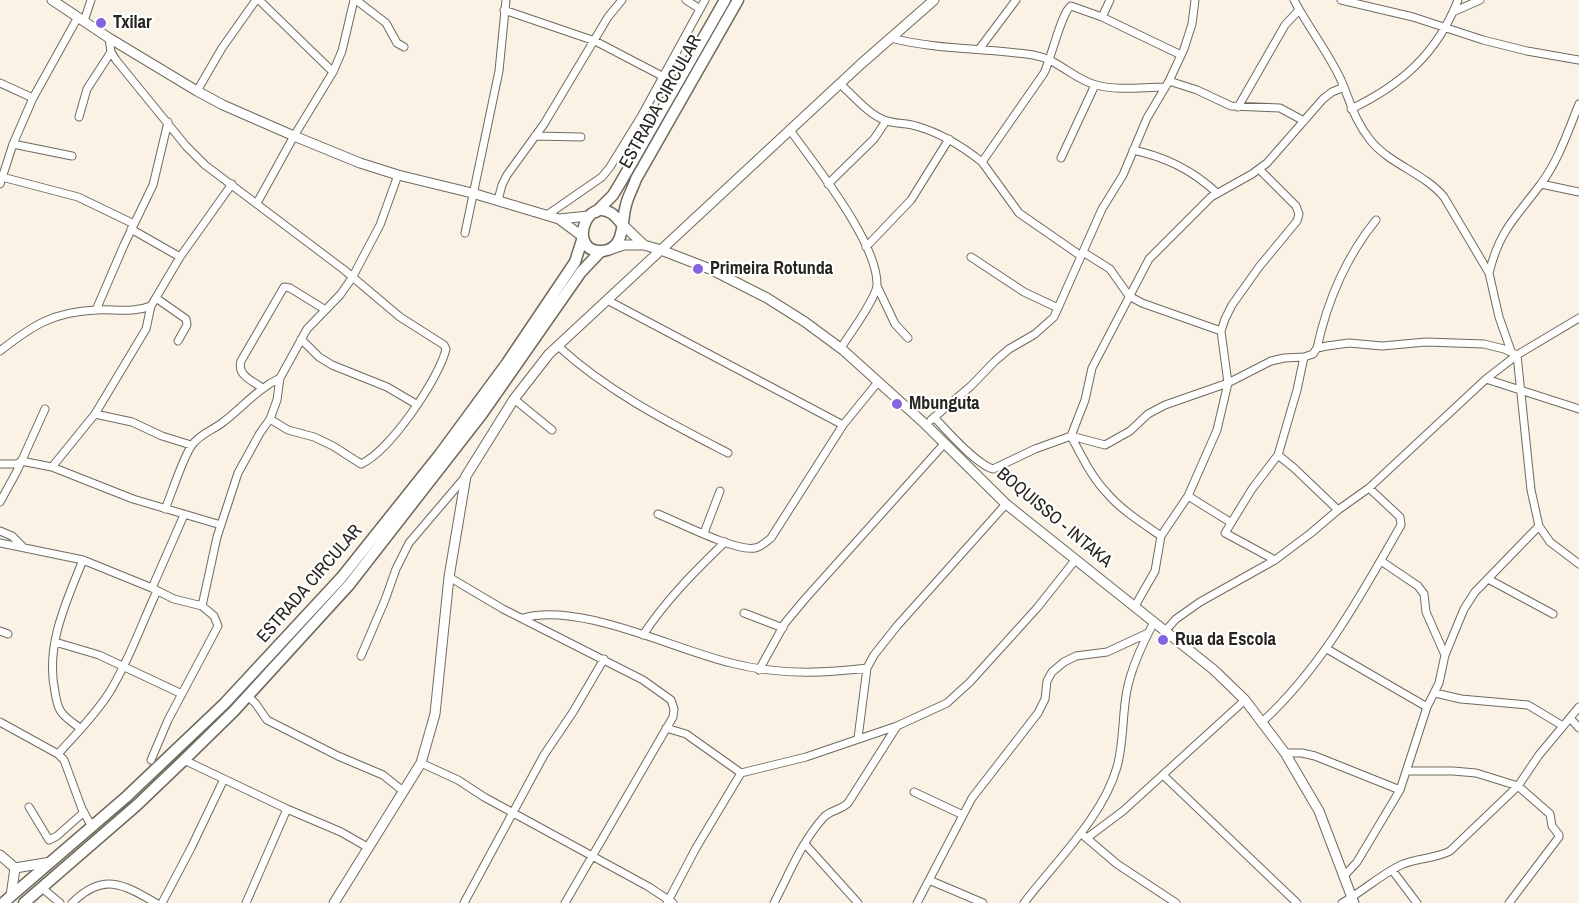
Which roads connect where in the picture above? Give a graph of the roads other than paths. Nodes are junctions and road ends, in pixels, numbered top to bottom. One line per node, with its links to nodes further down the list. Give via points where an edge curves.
1 (52, 0): 24 (street)
2 (91, 0): 24 (street)
3 (258, 0): 35 (street); 42 (street, via 211,64)
4 (355, 0): 29 (street, via 386,23); 35 (street)
5 (506, 0): 20 (street)
6 (622, 0): 28 (street)
7 (687, 0): 19 (street)
8 (705, 0): 19 (street)
9 (725, 0): 72 (main road, ESTRADA CIRCULAR, via 613,195)
10 (738, 0): 76 (main road, ESTRADA CIRCULAR, via 636,179)
11 (934, 0): 27 (street)
12 (1017, 0): 30 (street)
13 (1110, 0): 23 (street)
14 (1195, 0): 32 (street, via 1190,34)
15 (1294, 0): 21 (street)
16 (1344, 0): 25 (street)
17 (1458, 0): 22 (street)
18 (1480, 0): 22 (street)
19 (700, 9): 36 (street)
20 (504, 10): 28 (street); 68 (street, via 499,71)
21 (1299, 10): 41 (street); 45 (street, via 1285,25)
22 (1453, 12): 25 (street)
23 (1102, 17): 32 (street); 33 (street, via 1067,8)
24 (81, 19): 26 (street); 43 (street)
25 (1447, 27): 34 (street, via 1483,40); 46 (street, via 1436,44 1397,82)
26 (109, 38): 31 (street); 42 (street)
27 (891, 38): 30 (street); 38 (street)
28 (595, 41): 36 (street); 53 (street)
29 (404, 47)
30 (980, 48): 33 (street)
31 (111, 52): 47 (street, via 87,89); 50 (street)
32 (1181, 55): 39 (street)
33 (1051, 60): 40 (street); 60 (street)
34 (1579, 60)
35 (333, 72): 52 (street)
36 (662, 76): 73 (street, via 621,151 602,177)
37 (0, 83): 43 (street)
38 (840, 84): 48 (street, via 870,112); 51 (street)
39 (1167, 84): 40 (street, via 1120,88); 45 (street, via 1197,90); 57 (street)
40 (1095, 85): 59 (street)
41 (1344, 87): 46 (street); 49 (street, via 1323,99)
42 (197, 91): 52 (street)
43 (33, 98): 56 (street)
44 (1579, 104): 66 (street)
45 (1238, 107): 49 (street, via 1280,108)
46 (1351, 109): 86 (street, via 1372,143 1444,197)
47 (79, 117)
48 (886, 121): 55 (street, via 935,132); 65 (street, via 874,139)
49 (1304, 121): 61 (street)
50 (168, 122): 64 (street, via 194,154); 77 (street, via 153,185)
51 (790, 130): 65 (street); 83 (street)
52 (294, 136): 63 (street); 71 (street)
53 (535, 136): 54 (street); 70 (street, via 507,175)
54 (581, 137)
55 (949, 140): 60 (street); 81 (street, via 911,200)
56 (14, 144): 58 (street); 62 (street)
57 (1133, 150): 69 (street, via 1170,161); 85 (street)
58 (72, 156)
59 (1061, 158)
60 (982, 162): 85 (street, via 1019,213)
61 (1259, 169): 69 (street); 100 (street, via 1296,206 1299,214 1232,305)
62 (2, 175): 77 (street, via 78,197)
63 (398, 175): 68 (street); 90 (street, via 380,225)
64 (232, 184): 71 (street); 87 (street)
65 (828, 184): 81 (street)
66 (1541, 184): 67 (street); 84 (street, via 1509,223)
67 (1579, 192)
68 (472, 193): 70 (street); 78 (street)
69 (1217, 193): 92 (street, via 1149,259)
70 (498, 201): 73 (street)
71 (257, 203): 90 (street)
72 (592, 214): 74 (street); 76 (main road, via 608,212); 79 (main road, via 583,225)
73 (547, 215): 74 (street)
74 (559, 219): 79 (street)
75 (1376, 220): 106 (street, via 1340,277)
76 (621, 223): 80 (street); 82 (main road, via 618,243)
77 (133, 226): 87 (street); 98 (street)
78 (465, 233)
79 (583, 237): 82 (main road, via 591,248); 214 (main road, ESTRADA CIRCULAR, via 575,262 507,363 341,578 225,703)
80 (644, 245): 82 (street); 83 (street, BOQUISSO - INTAKA)
81 (866, 247): 91 (street)
82 (604, 250): 183 (main road, ESTRADA CIRCULAR, via 580,272 470,430 349,585)
83 (661, 250): 94 (street); 105 (street, BOQUISSO - INTAKA, via 710,269 766,298)
84 (1494, 252): 86 (street); 89 (street)
85 (1082, 254): 92 (street, via 1110,269); 96 (street)
86 (1479, 254): 89 (street)
87 (180, 257): 93 (street)
88 (971, 257): 96 (street, via 1024,292)
89 (1489, 273): 108 (street, via 1499,317)
90 (352, 278): 97 (street); 117 (street, via 400,317 444,345 446,349 431,381)
91 (877, 286): 101 (street, via 895,324); 105 (street)
92 (1129, 296): 100 (street); 126 (street, via 1092,368)
93 (156, 298): 95 (street); 103 (street, via 186,319)
94 (607, 300): 104 (street); 124 (street)
95 (151, 306): 98 (street, via 131,311); 120 (street, via 146,328)
96 (1058, 308): 121 (street, via 1047,325 995,360)
97 (324, 309): 102 (street); 114 (street, via 284,287 239,366 243,375)
98 (96, 310): 107 (street, via 42,321)
99 (1579, 318): 108 (street)
100 (1221, 331): 113 (street)
101 (908, 338)
102 (301, 339): 110 (street); 117 (street, via 333,365 387,387)
103 (178, 341)
104 (558, 346): 116 (street); 129 (street, via 623,397)
105 (840, 348): 112 (street, BOQUISSO - INTAKA)
106 (1317, 348): 108 (street, via 1349,343 1382,346 1426,342 1484,344); 109 (street)
107 (0, 351)
108 (1514, 353): 111 (street); 115 (street)
109 (1304, 357): 113 (street, via 1271,361); 130 (street)
110 (280, 378): 114 (street); 122 (street)
111 (1486, 379): 115 (street); 135 (street)
112 (878, 382): 123 (street, BOQUISSO - INTAKA); 124 (street)
113 (1228, 383): 126 (street, via 1165,405 1105,445); 137 (street, via 1216,430)
114 (261, 387): 128 (street, via 241,408 203,433)
115 (1520, 390): 119 (street); 146 (street)
116 (514, 399): 125 (street); 134 (street)
117 (416, 404): 122 (street, via 389,442 361,464 333,446 288,430)
118 (45, 409): 131 (street)
119 (1579, 409)
120 (95, 414): 128 (street, via 132,422); 133 (street)
121 (934, 417): 123 (street); 126 (street, via 971,454 993,469)
122 (270, 419): 145 (street, via 238,473)
123 (925, 424): 127 (street, BOQUISSO - INTAKA)
124 (843, 425): 150 (street, via 771,538 755,548)
125 (552, 430)
126 (1071, 436): 149 (street, via 1106,493)
127 (944, 444): 139 (street, BOQUISSO - INTAKA); 167 (street, via 826,574)
128 (191, 446): 140 (street)
129 (728, 453)
130 (1278, 455): 141 (street); 144 (street)
131 (21, 461): 132 (street); 133 (street); 138 (street)
132 (0, 464)
133 (52, 467): 140 (street)
134 (466, 476): 158 (street); 176 (street, via 409,543)
135 (1369, 488): 141 (street); 156 (street, via 1402,520)
136 (720, 491): 148 (street)
137 (1188, 496): 144 (street); 149 (street)
138 (0, 502)
139 (1006, 504): 153 (street, BOQUISSO - INTAKA); 179 (street, via 897,627)
140 (165, 509): 143 (street)
141 (1338, 510): 155 (street)
142 (658, 514): 148 (street)
143 (184, 515): 145 (street); 160 (street)
144 (1230, 522): 155 (street, via 1227,535)
145 (220, 525): 161 (street)
146 (1539, 526): 157 (street, via 1550,542); 159 (street)
147 (0, 531): 152 (street, via 12,536)
148 (704, 533): 150 (street)
149 (1161, 536): 162 (street, via 1155,571)
150 (724, 542): 172 (street, via 676,591)
151 (0, 543): 152 (street)
152 (22, 547): 154 (street)
153 (1076, 559): 162 (street, BOQUISSO - INTAKA); 190 (street, via 955,697)
154 (83, 560): 160 (street); 173 (street)
155 (1275, 560): 169 (street, via 1200,602)
156 (1381, 561): 174 (street); 175 (street, via 1424,594 1426,612)
157 (1579, 564)
158 (449, 577): 165 (street); 200 (street, via 435,714)
159 (1488, 579): 164 (street); 175 (street, via 1464,609)
160 (154, 590): 161 (street); 178 (street)
161 (202, 606): 182 (street, via 214,616 218,626)
162 (1135, 606): 166 (street, BOQUISSO - INTAKA)
163 (744, 613): 167 (street)
164 (1553, 614)
165 (523, 618): 172 (street, via 586,618); 177 (street)
166 (1154, 622): 169 (street, BOQUISSO - INTAKA); 170 (street)
167 (783, 628): 180 (street)
168 (0, 631): 171 (street)
169 (1165, 631): 184 (street, BOQUISSO - INTAKA)
170 (1148, 633): 213 (street, via 1107,652 1076,656 1052,672 1038,713); 215 (street, via 1127,689 1117,768)
171 (8, 634)
172 (643, 635): 180 (street)
173 (55, 642): 178 (street); 194 (street, via 52,671 58,707)
174 (1327, 649): 185 (street); 189 (street, via 1298,687)
175 (1445, 655): 181 (street)
176 (361, 656)
177 (604, 658): 192 (street, via 671,700 673,717); 211 (street)
178 (124, 665): 182 (street); 194 (street)
179 (867, 668): 180 (street, via 819,673); 195 (street)
180 (759, 669)
181 (1435, 693): 185 (street); 191 (street, via 1528,705)
182 (182, 694): 198 (street)
183 (248, 696): 199 (main road, ESTRADA CIRCULAR); 207 (street, via 267,720 383,775)
184 (1245, 699): 189 (street, BOQUISSO - INTAKA); 203 (street)
185 (1427, 707): 201 (street)
186 (1579, 707): 187 (street)
187 (1570, 718): 191 (street); 193 (street)
188 (0, 722): 197 (street)
189 (1262, 723): 196 (street, BOQUISSO - INTAKA)
190 (897, 726): 195 (street); 217 (street, via 848,803 827,814)
191 (1563, 726): 205 (street)
192 (666, 728): 202 (street, via 686,734); 220 (street)
193 (1579, 728)
194 (81, 729): 197 (street)
195 (858, 738): 202 (street, via 806,757)
196 (1285, 753): 206 (street, via 1315,756); 224 (street, BOQUISSO - INTAKA, via 1319,811)
197 (58, 754): 212 (street, via 64,760)
198 (151, 760)
199 (184, 760): 204 (street); 226 (main road, ESTRADA CIRCULAR)
200 (421, 763): 207 (street); 211 (street)
201 (1407, 771): 205 (street, via 1476,773); 206 (street)
202 (741, 773): 229 (street, via 696,848)
203 (1163, 775): 216 (street); 245 (street)
204 (224, 779): 210 (street); 234 (street)
205 (1518, 786): 223 (street, via 1450,851); 248 (street, via 1550,814 1559,835)
206 (1400, 790): 224 (street, via 1357,862)
207 (403, 791): 218 (street)
208 (914, 792): 213 (street)
209 (29, 807): 212 (street, via 49,840)
210 (287, 809): 218 (street); 235 (street)
211 (513, 811): 220 (street); 237 (street)
212 (84, 812): 214 (street)
213 (963, 814): 225 (street)
214 (92, 826): 221 (main road, ESTRADA CIRCULAR)
215 (1080, 833): 216 (street); 243 (street)
216 (1087, 838): 244 (street, via 1117,864)
217 (805, 844): 239 (street); 240 (street)
218 (369, 848): 236 (street)
219 (0, 855): 222 (street)
220 (591, 855): 229 (street); 238 (street)
221 (51, 862): 222 (street); 227 (main road, ESTRADA CIRCULAR)
222 (15, 868): 227 (street)
223 (1392, 870): 228 (street); 247 (street)
224 (1345, 875): 228 (street, BOQUISSO - INTAKA)
225 (929, 880): 241 (street); 242 (street)
226 (42, 888): 230 (main road, ESTRADA CIRCULAR); 231 (street)
227 (7, 900)
228 (1353, 900): 246 (street)
229 (670, 902)
230 (24, 903)
231 (60, 903)
232 (72, 903): 233 (street, via 83,892 105,883 120,885)
233 (156, 903)
234 (162, 903)
235 (246, 903)
236 (334, 903)
237 (464, 903)
238 (565, 903)
239 (774, 903)
240 (858, 903)
241 (917, 903)
242 (983, 903)
243 (1024, 903)
244 (1176, 903)
245 (1297, 903)
246 (1342, 903)
247 (1417, 903)
248 (1509, 903)

